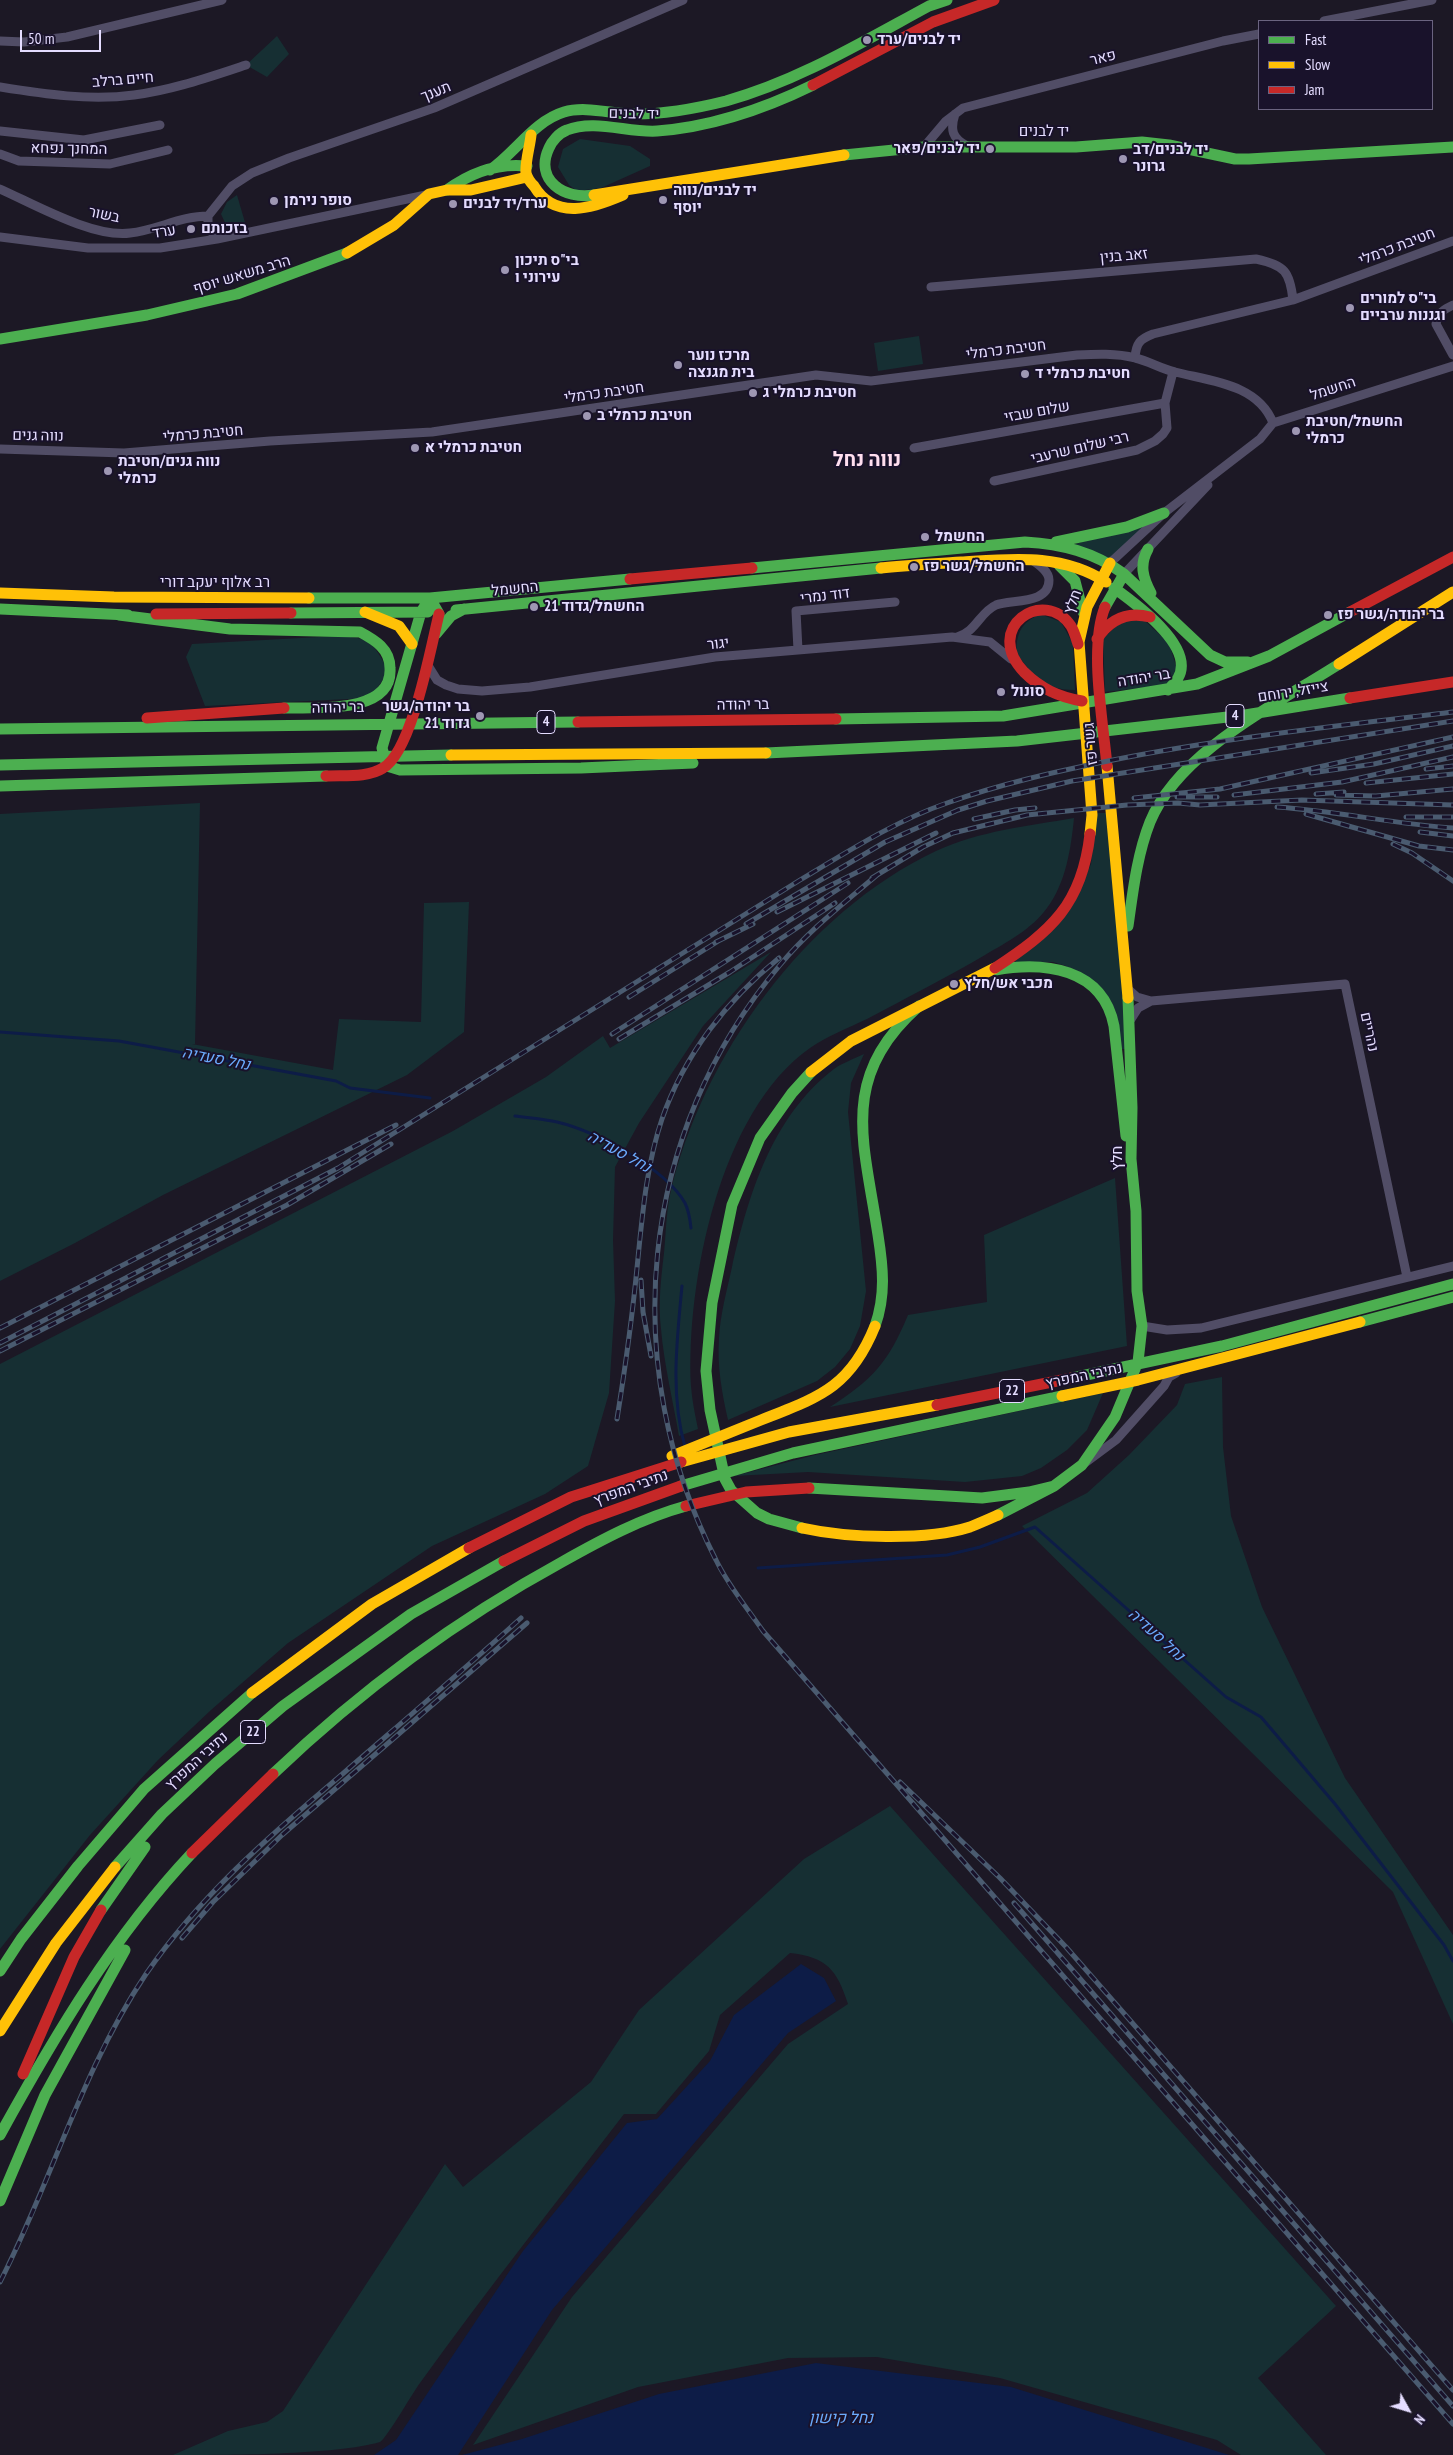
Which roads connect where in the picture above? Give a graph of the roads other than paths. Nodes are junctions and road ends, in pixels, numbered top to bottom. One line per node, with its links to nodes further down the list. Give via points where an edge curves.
1 (222, 0): 8 (street, via 67,36 24,42)
2 (683, 0): 27 (street, תענך, via 434,108 252,173 232,186)
3 (947, 0): 14 (main road, יד לבנים, via 929,6 788,79 743,96 676,111 566,112 541,125)
4 (994, 0): 22 (main road, יד לבנים, via 934,21 797,93 747,112 695,126 655,132 567,129 553,140)
5 (1432, 0): 6 (street)
6 (1329, 20)
7 (1258, 34): 11 (street, פאר, via 982,102)
8 (0, 41)
9 (246, 65): 10 (street, חיים ברלב, via 185,85 132,95 82,97)
10 (0, 87)
11 (956, 112): 15 (street, via 952,131 954,137); 16 (street, פאר)
12 (160, 125): 13 (street, via 84,140)
13 (0, 131)
14 (532, 135): 20 (main road, יד לבנים, via 506,160); 21 (main road)
15 (967, 146): 16 (main road, יד לבנים); 17 (main road, יד לבנים, via 1076,147 1142,142 1242,159)
16 (924, 147): 23 (main road, יד לבנים, via 824,157)
17 (1453, 147)
18 (168, 150): 19 (street, המחנך נפחא, via 110,164 19,161)
19 (0, 154)
20 (490, 170): 21 (main road, ערד); 25 (main road, ערד, via 461,179)
21 (528, 171): 22 (main road, via 539,162); 22 (main road, via 538,181); 23 (main road, יד לבנים, via 543,198 567,209 596,207); 25 (main road, ערד, via 471,190)
22 (545, 171): 23 (main road, יד לבנים, via 552,186 579,196)
23 (636, 188)
24 (0, 189): 27 (street, בשור, via 63,219 120,233 158,227 191,216)
25 (447, 190): 26 (main road, ערד)
26 (429, 194): 29 (street, ערד); 34 (main road, הרב משאש יוסף, via 388,229 345,254 289,276 189,307)
27 (208, 216): 29 (street, via 208,227)
28 (0, 237): 29 (street, ערד, via 88,248 143,250)
29 (217, 239)
30 (1453, 241): 32 (street, חטיבת כרמלי)
31 (931, 287): 32 (street, זאב בנין, via 1256,259 1275,263 1286,272)
32 (1294, 300): 36 (street, חטיבת כרמלי, via 1153,334 1141,339 1136,346)
33 (1453, 305): 35 (street, via 1443,310 1436,324)
34 (0, 339)
35 (1453, 355)
36 (1135, 358): 38 (street, חטיבת כרמלי); 43 (street, חטיבת כרמלי, via 1077,355 871,381 816,375 432,432 270,441 124,454)
37 (1453, 366): 40 (street, החשמל)
38 (1173, 372): 39 (street, רבי שלום שרעבי); 40 (street, חטיבת כרמלי, via 1227,384 1254,397)
39 (1165, 403): 41 (street, שלום שבזי); 45 (street, רבי שלום שרעבי, via 1167,428 1144,447)
40 (1273, 423): 44 (street, החשמל, via 1260,438)
41 (914, 448)
42 (0, 449): 43 (street, נווה גנים)
43 (76, 450)
44 (1232, 459): 46 (street, החשמל); 48 (street, החשמל)
45 (994, 481)
46 (1164, 514): 47 (main road, via 1127,527); 52 (street, החשמל)
47 (1052, 543): 52 (main road, החשמל); 58 (main road, החשמל, via 968,546)
48 (1148, 549): 53 (street, החשמל); 60 (main road, via 1142,561 1142,572)
49 (1453, 556): 75 (main road, בר יהודה / 4)
50 (1027, 558): 51 (main road, החשמל); 62 (main road, החשמל, via 889,567); 70 (street, via 1047,573 1049,580 1043,592 1030,599 997,604 972,630)
51 (1052, 560): 54 (main road, החשמל); 66 (main road, via 1076,581)
52 (1110, 563): 53 (main road, החשמל); 54 (main road, חלץ)
53 (1124, 574): 55 (main road, חלץ); 60 (main road)
54 (1100, 578): 55 (main road, החשמל); 66 (main road, חלץ)
55 (1114, 588): 68 (main road, החשמל); 72 (main road, חלץ, via 1103,612)
56 (1453, 592): 87 (main road, via 1219,741 1186,767 1150,819 1139,858)
57 (0, 593): 58 (main road, רב אלוף יעקב דורי, via 114,598)
58 (430, 598): 64 (main road); 65 (main road)
59 (895, 602): 73 (street, דוד נמרי, via 796,611)
60 (1158, 605): 75 (main road, via 1205,652 1218,659 1236,663)
61 (0, 609): 67 (main road, רב אלוף יעקב דורי)
62 (464, 609): 65 (main road, החשמל); 69 (main road, via 451,616)
63 (365, 612): 64 (main road, רב אלוף יעקב דורי); 67 (main road, רב אלוף יעקב דורי); 71 (main road, via 397,625)
64 (421, 612): 65 (main road, החשמל); 71 (main road)
65 (439, 612): 69 (main road)
66 (1083, 614): 74 (main road, חלץ)
67 (119, 615): 81 (main road, via 230,629 360,632 385,650 392,672 380,694 357,706)
68 (1150, 616): 72 (main road, via 1137,613 1111,622); 79 (main road, החשמל, via 1180,653 1181,669 1175,684)
69 (433, 637): 76 (main road)
70 (952, 638): 73 (street, יגור); 77 (street, יגור, via 990,642)
71 (412, 644): 84 (main road, via 382,748)
72 (1097, 644): 86 (main road, גשר פז)
73 (798, 650): 76 (street, יגור, via 715,657 530,687 482,691 446,685 437,680)
74 (1079, 650): 77 (main road, via 1071,624 1061,614 1047,608 1033,611 1015,626 1009,640 1011,655); 88 (main road, גשר פז, via 1092,815 1082,877 1060,917 1030,944)
75 (1269, 656): 79 (main road, בר יהודה / 4, via 1197,684)
76 (427, 664): 84 (main road, via 401,744)
77 (1017, 665): 80 (main road, via 1038,686 1048,691)
78 (1453, 682): 82 (main road, צייזל, ירוחם / 4, via 1245,715 1017,741)
79 (1168, 690): 80 (main road, בר יהודה / 4)
80 (1091, 702): 81 (main road, בר יהודה / 4, via 1036,712 963,717)
81 (0, 728)
82 (779, 753): 83 (main road, 4, via 455,755); 84 (main road, via 716,762 581,768 400,770)
83 (0, 765)
84 (387, 766): 85 (main road, via 359,775)
85 (0, 786)
86 (1115, 836): 87 (main road, חלץ)
87 (1126, 943): 89 (main road, חלץ)
88 (988, 972): 91 (main road); 93 (main road, via 1018,966 1052,967 1082,979 1106,1002 1115,1034)
89 (1128, 990): 90 (street); 92 (main road, חלץ)
90 (1151, 1001): 92 (street, via 1132,1015); 95 (street, נהריים, via 1344,984)
91 (918, 1006): 100 (main road, via 844,1046 809,1072 760,1138 745,1171 732,1205 708,1336 706,1371 710,1410 723,1471 730,1490 769,1519 804,1529 876,1536 929,1534 968,1527 1013,1509); 101 (main road, via 884,1046 869,1073 866,1088 863,1129 884,1270 883,1301 875,1329 854,1364 821,1395)
92 (1130, 1026): 93 (main road, חלץ)
93 (1131, 1159): 98 (main road, חלץ, via 1136,1211 1137,1291)
94 (1453, 1266): 95 (street)
95 (1407, 1277): 98 (street, via 1201,1328 1167,1330)
96 (1453, 1284): 101 (main road, נתיבי המפרץ / 22, via 1222,1346 996,1394 789,1432 704,1455)
97 (1453, 1297): 99 (street, via 1176,1373 1169,1377 1116,1440); 102 (main road, נתיבי המפרץ / 22, via 1138,1380 793,1453 692,1482 584,1521 491,1568 411,1614 348,1657)
98 (1142, 1326): 99 (main road, חלץ, via 1138,1362 1132,1379 1115,1417)
99 (1082, 1465): 100 (main road, חלץ)
100 (1054, 1486): 103 (main road, via 1019,1496 977,1500 861,1490 762,1490 730,1494 660,1513 533,1577 435,1638 306,1741)
101 (571, 1498): 104 (main road, נתיבי המפרץ / 22, via 478,1543 372,1604 241,1701 144,1789 78,1866)
102 (215, 1764): 105 (main road, נתיבי המפרץ / 22, via 162,1814 106,1878 56,1943); 106 (main road, via 179,1803 135,1860 90,1929 59,1987)
103 (212, 1832): 107 (main road, via 142,1910 89,1983 44,2053); 108 (main road, via 148,1914 118,1959 45,2094)
104 (0, 1971)
105 (0, 2031)
106 (0, 2129)
107 (0, 2135)
108 (0, 2201)

